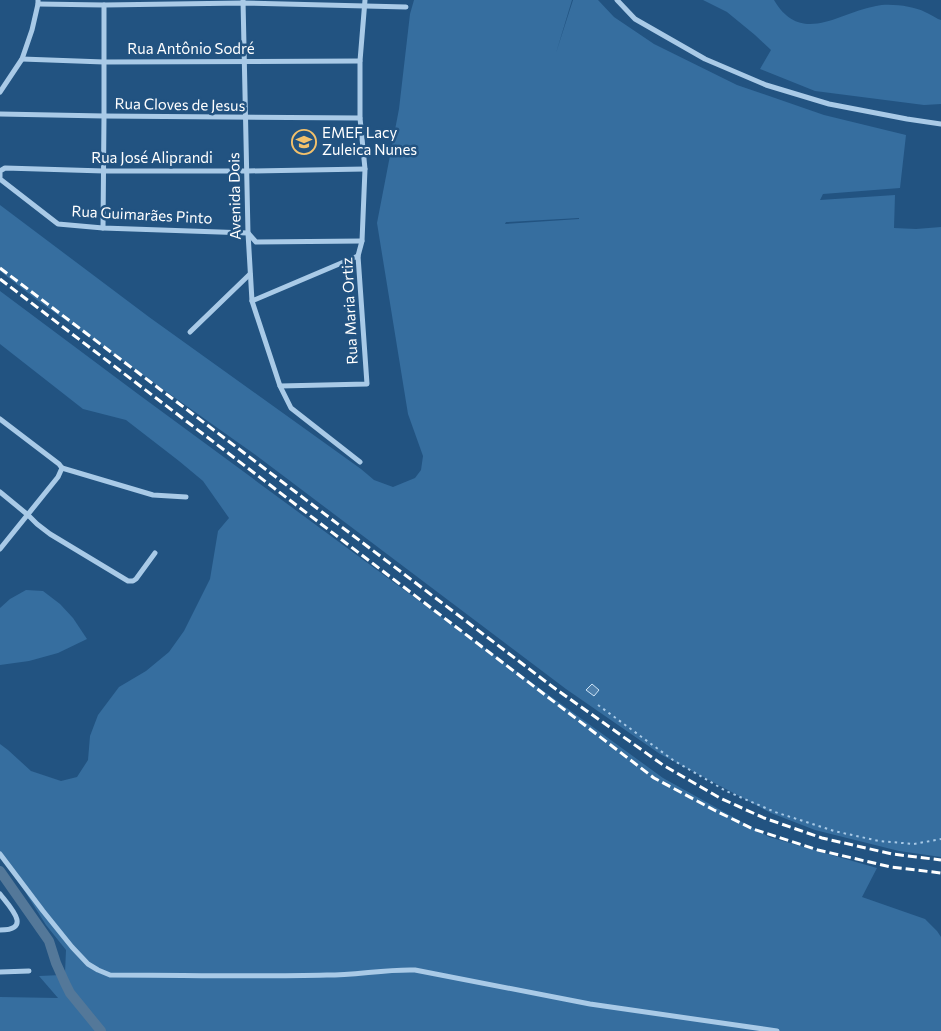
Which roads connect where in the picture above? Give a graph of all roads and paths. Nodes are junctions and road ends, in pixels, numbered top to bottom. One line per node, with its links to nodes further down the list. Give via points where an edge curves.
1 (617, 0): 17 (street, via 636,19 705,59 766,85 829,104)
2 (38, 2): 6 (street); 8 (street)
3 (161, 2): 4 (street); 6 (street)
4 (243, 2): 5 (street); 9 (street, Avenida Dois)
5 (365, 3): 7 (street); 11 (street, Rua Maria Ortiz)
6 (104, 5): 10 (street)
7 (406, 7)
8 (22, 59): 10 (street, Rua Antônio Sodré); 12 (street)
9 (246, 61): 10 (street, Rua Antônio Sodré); 11 (street, Rua Antônio Sodré); 15 (street, Avenida Dois)
10 (104, 62): 14 (street)
11 (360, 62): 16 (street, Rua Maria Ortiz)
12 (0, 92)
13 (0, 114): 14 (street, Rua Cloves de Jesus)
14 (104, 116): 15 (street, Rua Cloves de Jesus); 20 (street)
15 (246, 118): 16 (street, Rua Cloves de Jesus); 21 (street, Avenida Dois)
16 (360, 118): 18 (street, Rua Maria Ortiz)
17 (941, 124)
18 (365, 169): 21 (street, Rua José Aliprandi); 24 (street, Rua Maria Ortiz)
19 (0, 171): 20 (street, Rua José Aliprandi, via 5,168); 22 (street, Rua Guimarães Pinto, via 0,179 58,224)
20 (104, 171): 21 (street, Rua José Aliprandi); 22 (street)
21 (247, 171): 23 (street, Avenida Dois)
22 (103, 228): 23 (street, Rua Guimarães Pinto)
23 (248, 232): 24 (street, Rua Guimarães Pinto, via 256,242); 26 (street, Avenida Dois)
24 (362, 241): 25 (street, Rua Maria Ortiz)
25 (358, 256): 27 (street); 29 (street, Rua Maria Ortiz, via 367,384)
26 (250, 274): 27 (street, Avenida Dois); 28 (street)
27 (252, 302): 29 (street, Avenida Dois)
28 (190, 332)
29 (280, 386): 31 (street, Avenida Dois, via 291,408)
30 (0, 420): 32 (street)
31 (360, 462)
32 (62, 468): 34 (street, via 153,494); 35 (street)
33 (0, 492): 35 (street)
34 (186, 497)
35 (28, 515): 36 (street); 37 (street, via 50,534 128,582 136,579)
36 (0, 549)
37 (155, 553)
38 (598, 705): 39 (path, via 673,760 726,791 775,812 879,841 914,844)
39 (941, 839)
40 (0, 854): 45 (street, via 72,947 88,964 110,975 309,976 415,970 590,1004)
41 (0, 894): 42 (street, via 18,922 13,928)
42 (0, 930)
43 (29, 971): 44 (street)
44 (0, 972)
45 (777, 1031)

